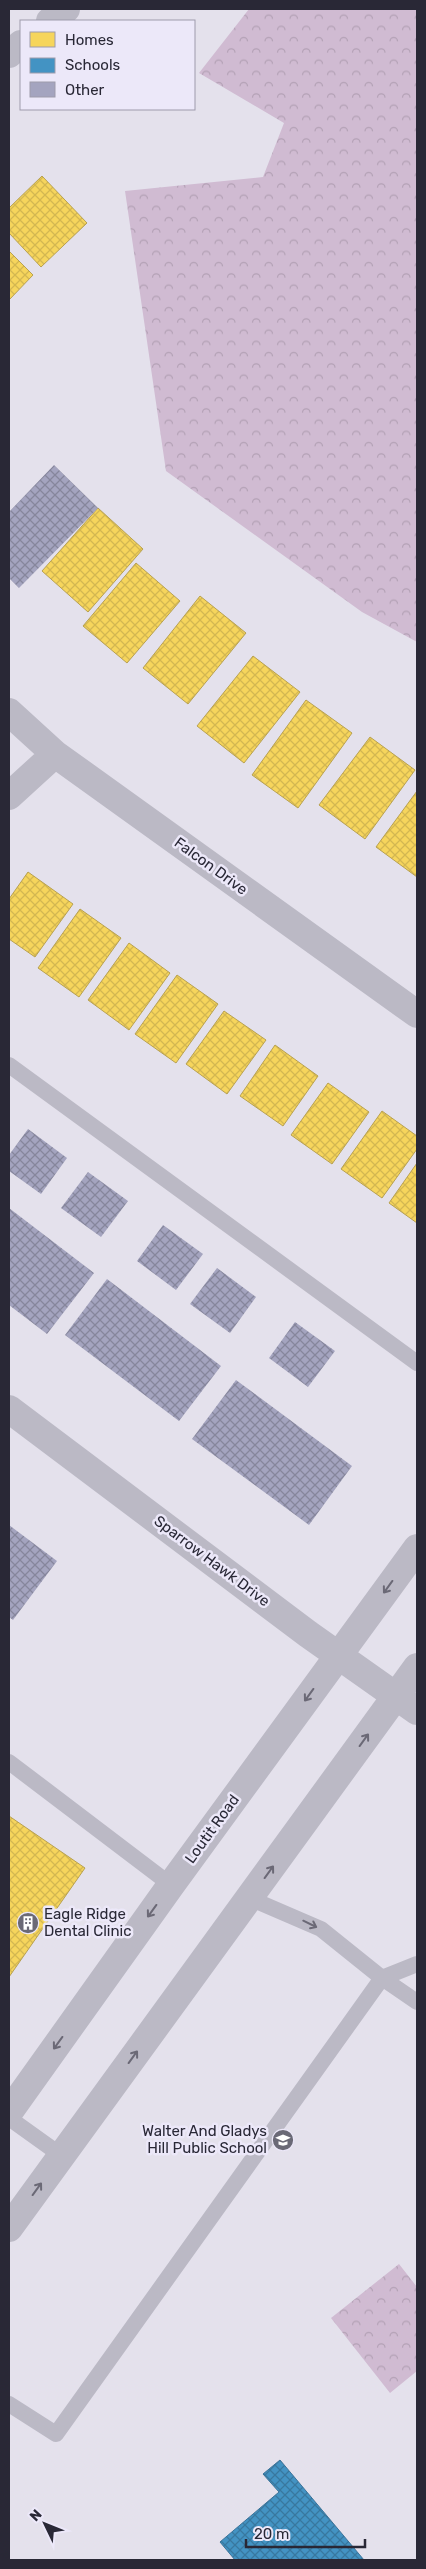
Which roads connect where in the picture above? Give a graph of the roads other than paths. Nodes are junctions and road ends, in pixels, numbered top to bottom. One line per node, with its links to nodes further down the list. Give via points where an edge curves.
1 (66, 9): 2 (street)
2 (51, 20)
3 (20, 45): 4 (street)
4 (9, 54)
5 (9, 712): 6 (street, Falcon Drive)
6 (55, 754): 7 (street); 8 (street, Falcon Drive)
7 (9, 796)
8 (417, 1014)
9 (9, 1065): 10 (lane)
10 (417, 1362)
11 (9, 1409): 13 (street, Sparrow Hawk Drive)
12 (417, 1548): 13 (street, Loutit Road, one-way to 13)
13 (338, 1655): 15 (street, Sparrow Hawk Drive); 17 (street, Loutit Road, one-way to 17)
14 (417, 1667): 15 (street)
15 (407, 1704): 18 (street, one-way to 15)
16 (9, 1762): 17 (lane)
17 (171, 1885): 22 (street, Loutit Road, one-way to 22)
18 (249, 1898): 20 (lane, one-way to 20, via 322,1929); 24 (street, one-way to 18)
19 (417, 1964): 20 (lane)
20 (382, 1978): 21 (lane); 26 (lane, via 56,2434)
21 (417, 2002)
22 (9, 2112)
23 (9, 2118): 24 (lane)
24 (62, 2156): 25 (street, one-way to 24)
25 (9, 2228)
26 (9, 2404)

